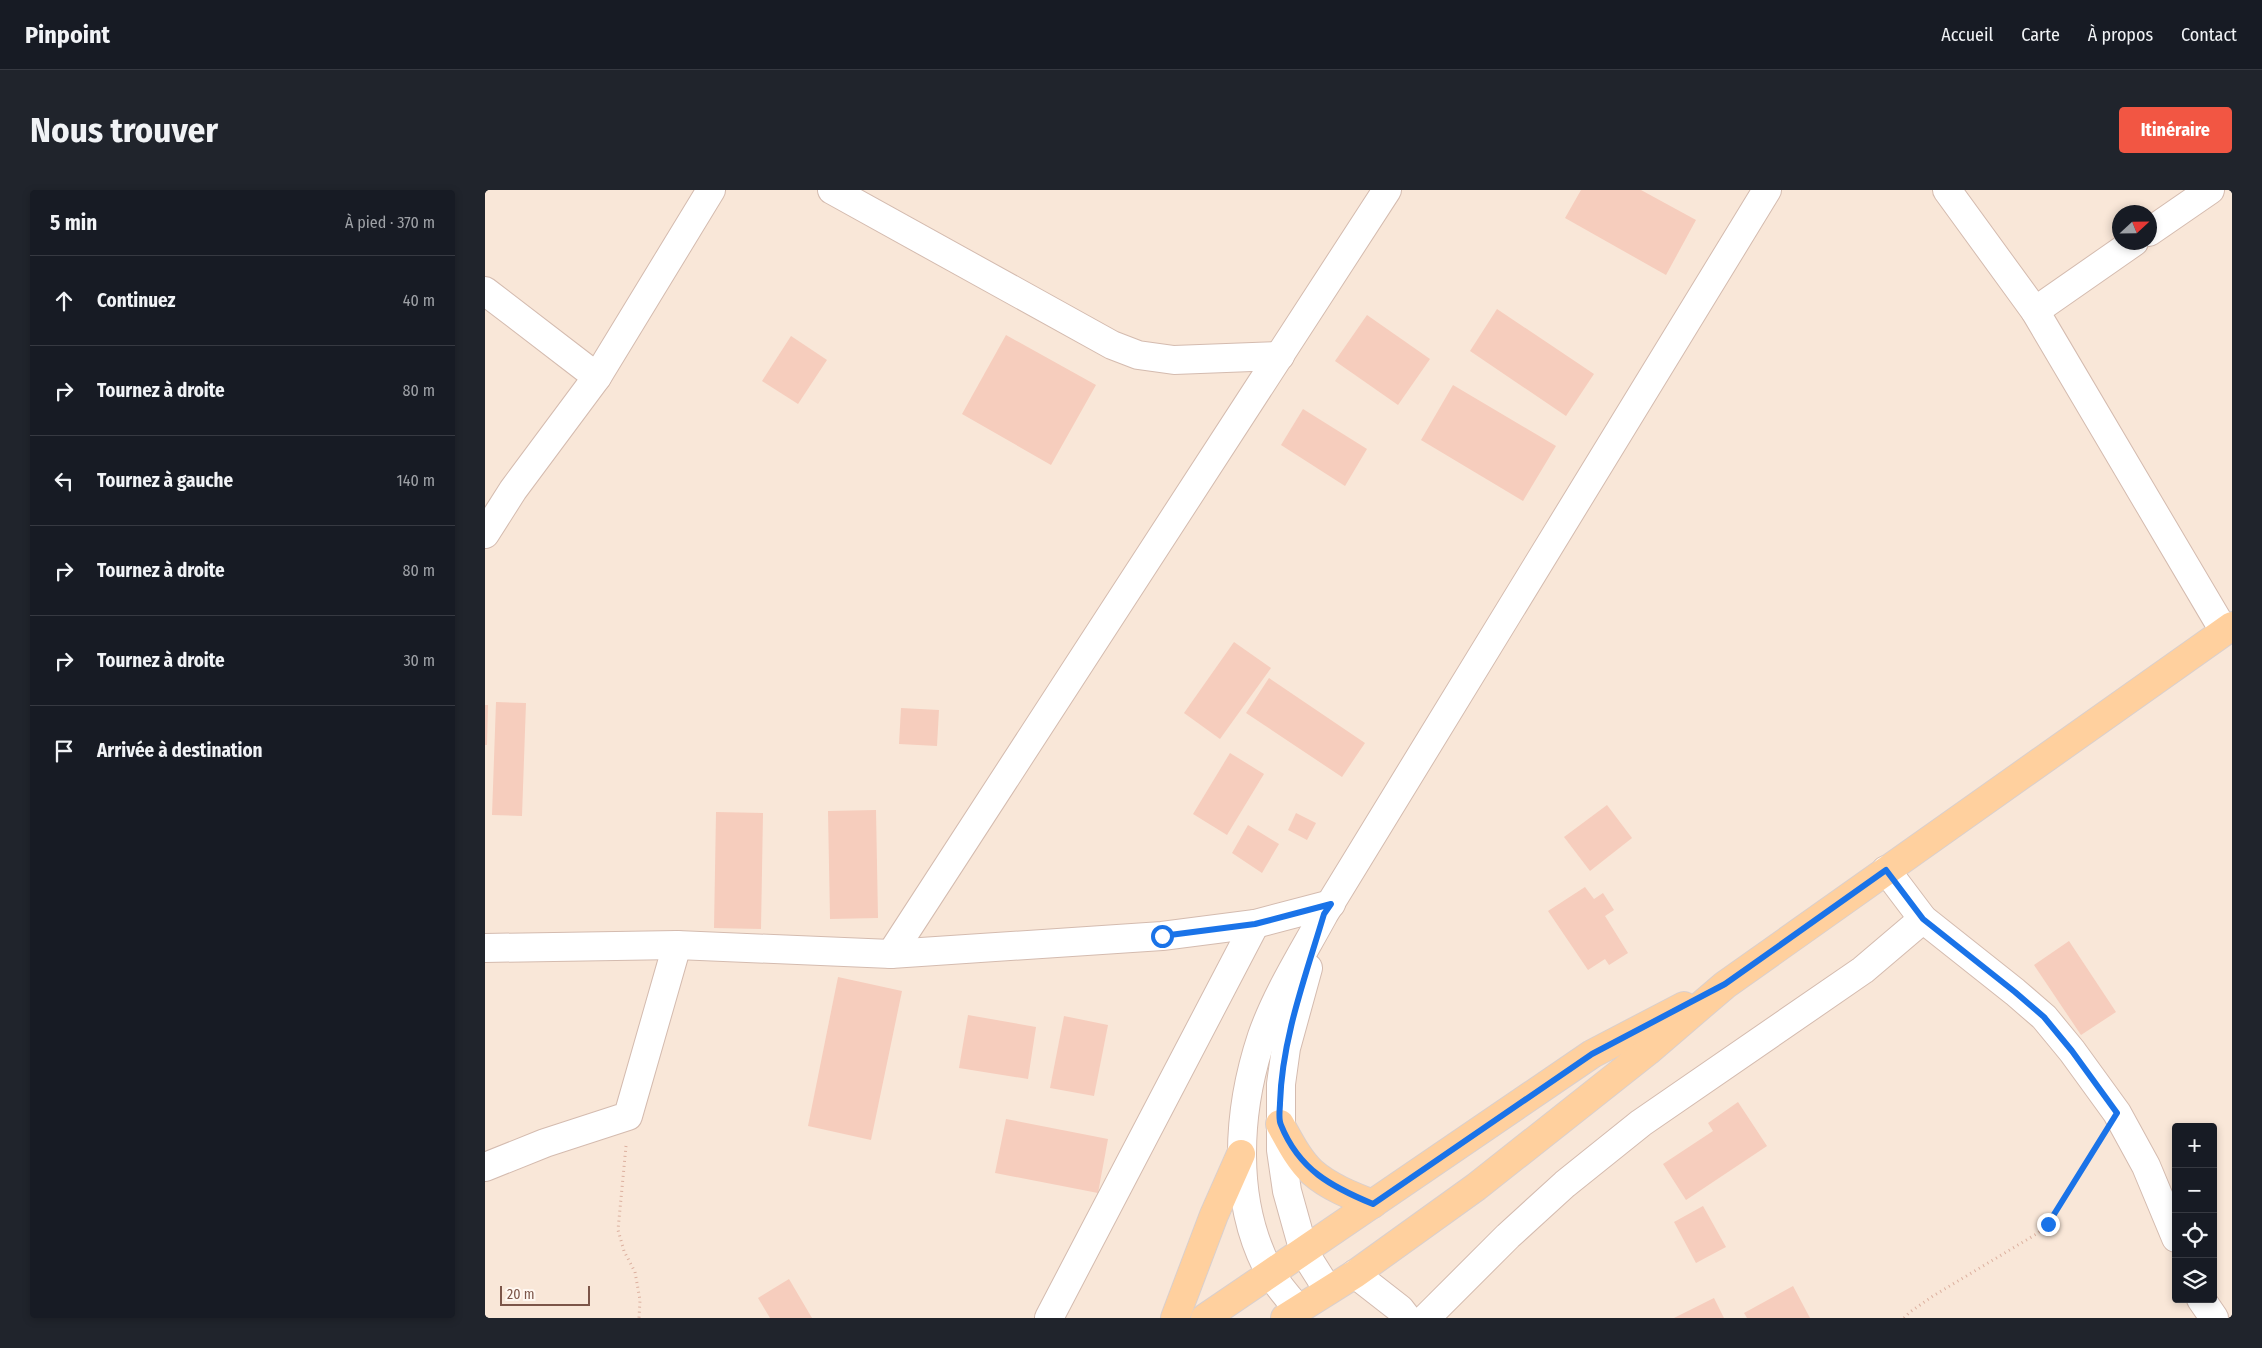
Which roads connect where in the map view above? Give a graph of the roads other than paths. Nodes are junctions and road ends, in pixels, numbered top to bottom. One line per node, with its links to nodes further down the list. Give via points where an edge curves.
1 (711, 190): 12 (street)
2 (832, 190): 11 (street, via 1111,345 1138,355 1174,360)
3 (1387, 190): 11 (street)
4 (1767, 190): 16 (street)
5 (1947, 190): 10 (street)
6 (2210, 190): 7 (street)
7 (2157, 226)
8 (2123, 250): 10 (street)
9 (485, 291): 12 (street)
10 (2035, 311): 14 (street)
11 (1281, 356): 21 (street)
12 (597, 377): 13 (street, via 513,490)
13 (485, 534)
14 (2228, 629): 15 (main road)
15 (1886, 870): 17 (street); 22 (main road)
16 (1327, 909): 18 (street); 23 (street, via 1286,1048); 24 (street, via 1262,1036 1245,1110)
17 (1923, 919): 27 (street, via 2044,1017 2072,1051 2117,1113 2146,1166); 38 (street, via 1863,970 1649,1118 1587,1165 1508,1236)
18 (1255, 924): 21 (street, via 1162,936); 34 (street)
19 (677, 945): 20 (street); 21 (street); 25 (street, via 628,1116)
20 (485, 948)
21 (891, 954)
22 (1725, 984): 26 (main road, via 1592,1054); 30 (main road, via 1648,1051 1475,1187)
23 (1280, 1124): 26 (main road, via 1296,1153 1312,1172 1339,1190); 28 (street, via 1287,1191)
24 (1241, 1154): 29 (street, via 1250,1219); 35 (main road)
25 (485, 1167)
26 (1373, 1204): 28 (main road)
27 (2172, 1228)
28 (1304, 1252): 29 (main road); 31 (street)
29 (1271, 1273): 33 (street); 36 (main road)
30 (1355, 1274): 31 (main road); 37 (street)
31 (1328, 1290): 33 (main road)
32 (2204, 1303): 39 (street)
33 (1291, 1314)
34 (1049, 1318)
35 (1175, 1318)
36 (1205, 1318)
37 (1407, 1318)
38 (1426, 1318)
39 (2214, 1318)

